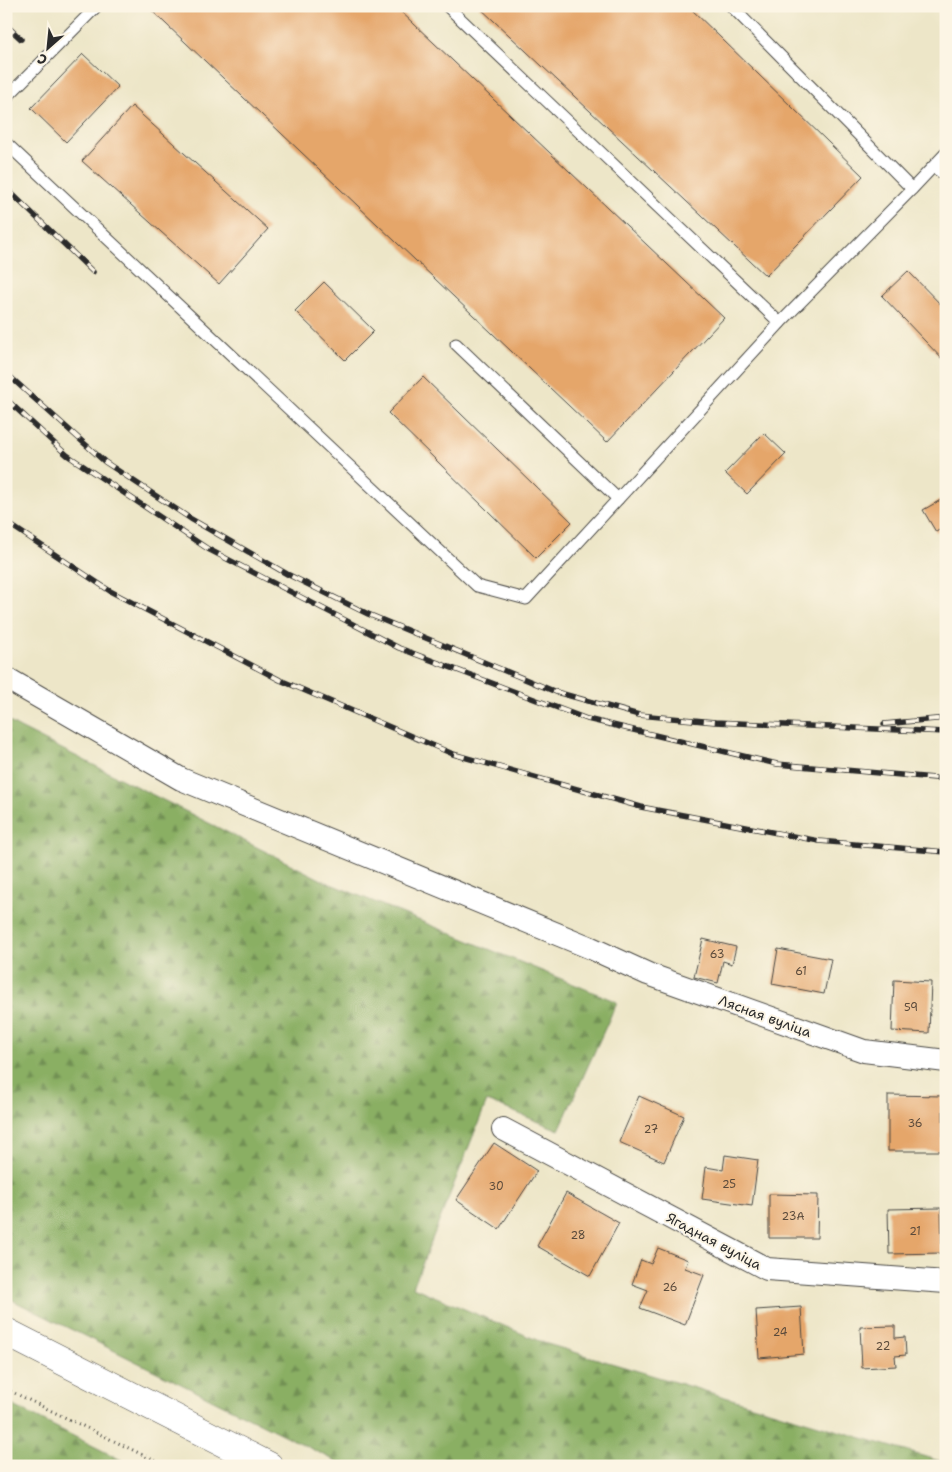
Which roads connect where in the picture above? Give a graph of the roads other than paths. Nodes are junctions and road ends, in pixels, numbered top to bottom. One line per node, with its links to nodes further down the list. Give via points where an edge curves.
1 (96, 6): 4 (lane)
2 (448, 6): 10 (lane)
3 (731, 6): 9 (lane)
4 (6, 98)
5 (6, 143): 12 (lane, via 477,586 526,600)
6 (946, 153): 7 (lane)
7 (933, 167): 8 (lane); 9 (lane)
8 (946, 175)
9 (912, 189): 10 (lane)
10 (780, 323): 12 (lane)
11 (456, 344): 12 (lane)
12 (618, 499)
13 (6, 678): 14 (street, Лясная вуліца, via 181,779 648,974 864,1051)
14 (946, 1061)
15 (504, 1128): 16 (street, Ягадная вуліца, via 767,1269)
16 (946, 1282)
17 (6, 1332): 18 (main road)
18 (269, 1466)

